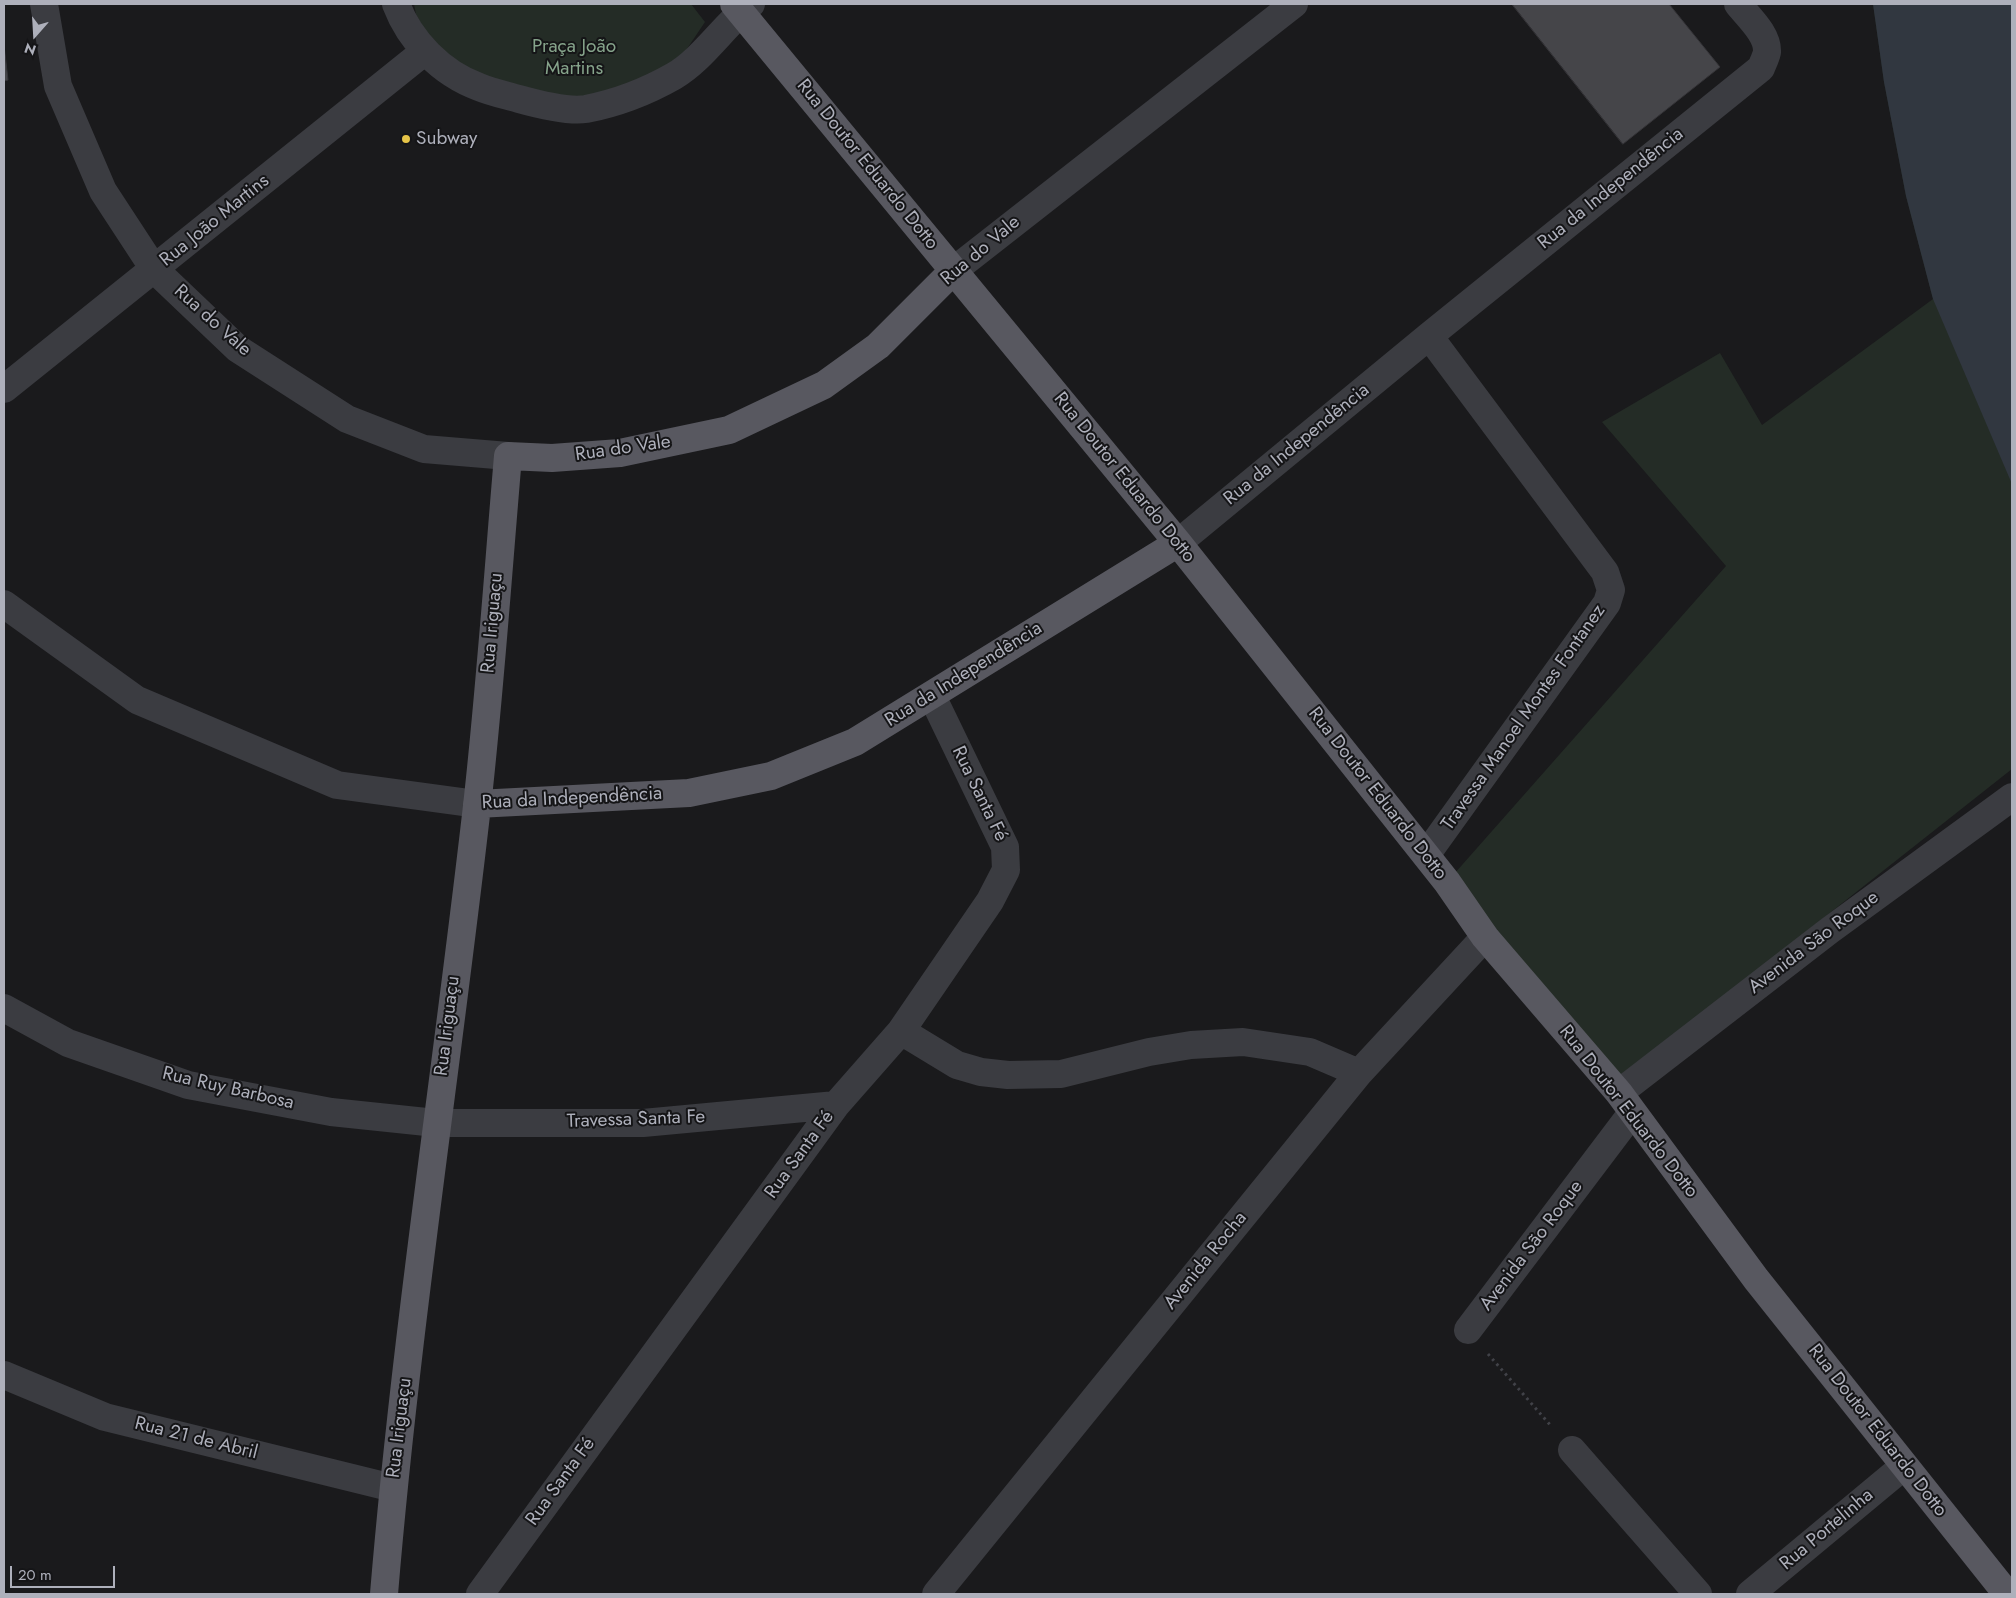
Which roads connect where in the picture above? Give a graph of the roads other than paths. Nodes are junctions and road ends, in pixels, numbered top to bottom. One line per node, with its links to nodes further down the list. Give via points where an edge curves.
1 (44, 4): 7 (street, Rua do Vale, via 58,86 103,192)
2 (396, 4): 6 (street, via 404,24)
3 (1294, 4): 8 (street, Rua do Vale)
4 (1738, 4): 9 (street, Rua da Independência, via 1762,35 1767,54 1761,68)
5 (742, 6): 6 (street, via 713,42 676,75 636,96 584,109 542,106 478,87 449,72); 8 (main road, Rua Doutor Eduardo Dotto)
6 (425, 51): 7 (street, Rua João Martins)
7 (154, 269): 10 (street, Rua João Martins); 11 (street, Rua do Vale, via 238,349 347,419 424,449)
8 (953, 270): 11 (main road, Rua do Vale, via 878,346 824,385 729,430 620,453 552,458); 12 (main road, Rua Doutor Eduardo Dotto)
9 (1429, 336): 12 (street, Rua da Independência); 17 (street, Travessa Manoel Montes Fontanez, via 1605,572 1611,590 1607,603)
10 (4, 389)
11 (508, 456): 16 (main road, Rua Iriguaçu)
12 (1178, 543): 14 (main road, Rua da Independência); 17 (main road, Rua Doutor Eduardo Dotto)
13 (4, 604): 16 (street, Rua da Independência, via 138,700 337,785)
14 (932, 696): 16 (main road, Rua da Independência, via 855,742 771,776 689,793); 20 (street, Rua Santa Fé, via 1005,848 1006,870 990,901)
15 (2012, 796): 22 (street, Avenida São Roque, via 1830,930)
16 (477, 804): 24 (main road, Rua Iriguaçu)
17 (1426, 856): 18 (main road, Rua Doutor Eduardo Dotto)
18 (1485, 937): 21 (street, Avenida Rocha); 22 (main road, Rua Doutor Eduardo Dotto)
19 (4, 1008): 24 (street, Rua Ruy Barbosa, via 68,1043 188,1085 331,1112)
20 (901, 1031): 21 (street, via 957,1065 990,1073 1062,1074 1149,1052 1191,1045 1243,1042 1310,1052); 23 (street, Rua Santa Fé)
21 (1358, 1073): 32 (street, Avenida Rocha)
22 (1625, 1103): 25 (street, Avenida São Roque, via 1614,1137); 28 (main road, Rua Doutor Eduardo Dotto, via 1756,1279)
23 (836, 1105): 24 (street, Travessa Santa Fe, via 643,1123); 31 (street, Rua Santa Fé)
24 (436, 1123): 29 (main road, Rua Iriguaçu)
25 (1468, 1330)
26 (4, 1375): 29 (street, Rua 21 de Abril, via 105,1417)
27 (1572, 1450): 33 (street)
28 (1904, 1466): 34 (street, Rua Portelinha); 35 (main road, Rua Doutor Eduardo Dotto)
29 (393, 1488): 30 (main road, Rua Iriguaçu)
30 (384, 1594)
31 (480, 1594)
32 (936, 1594)
33 (1698, 1594)
34 (1750, 1594)
35 (2007, 1594)

